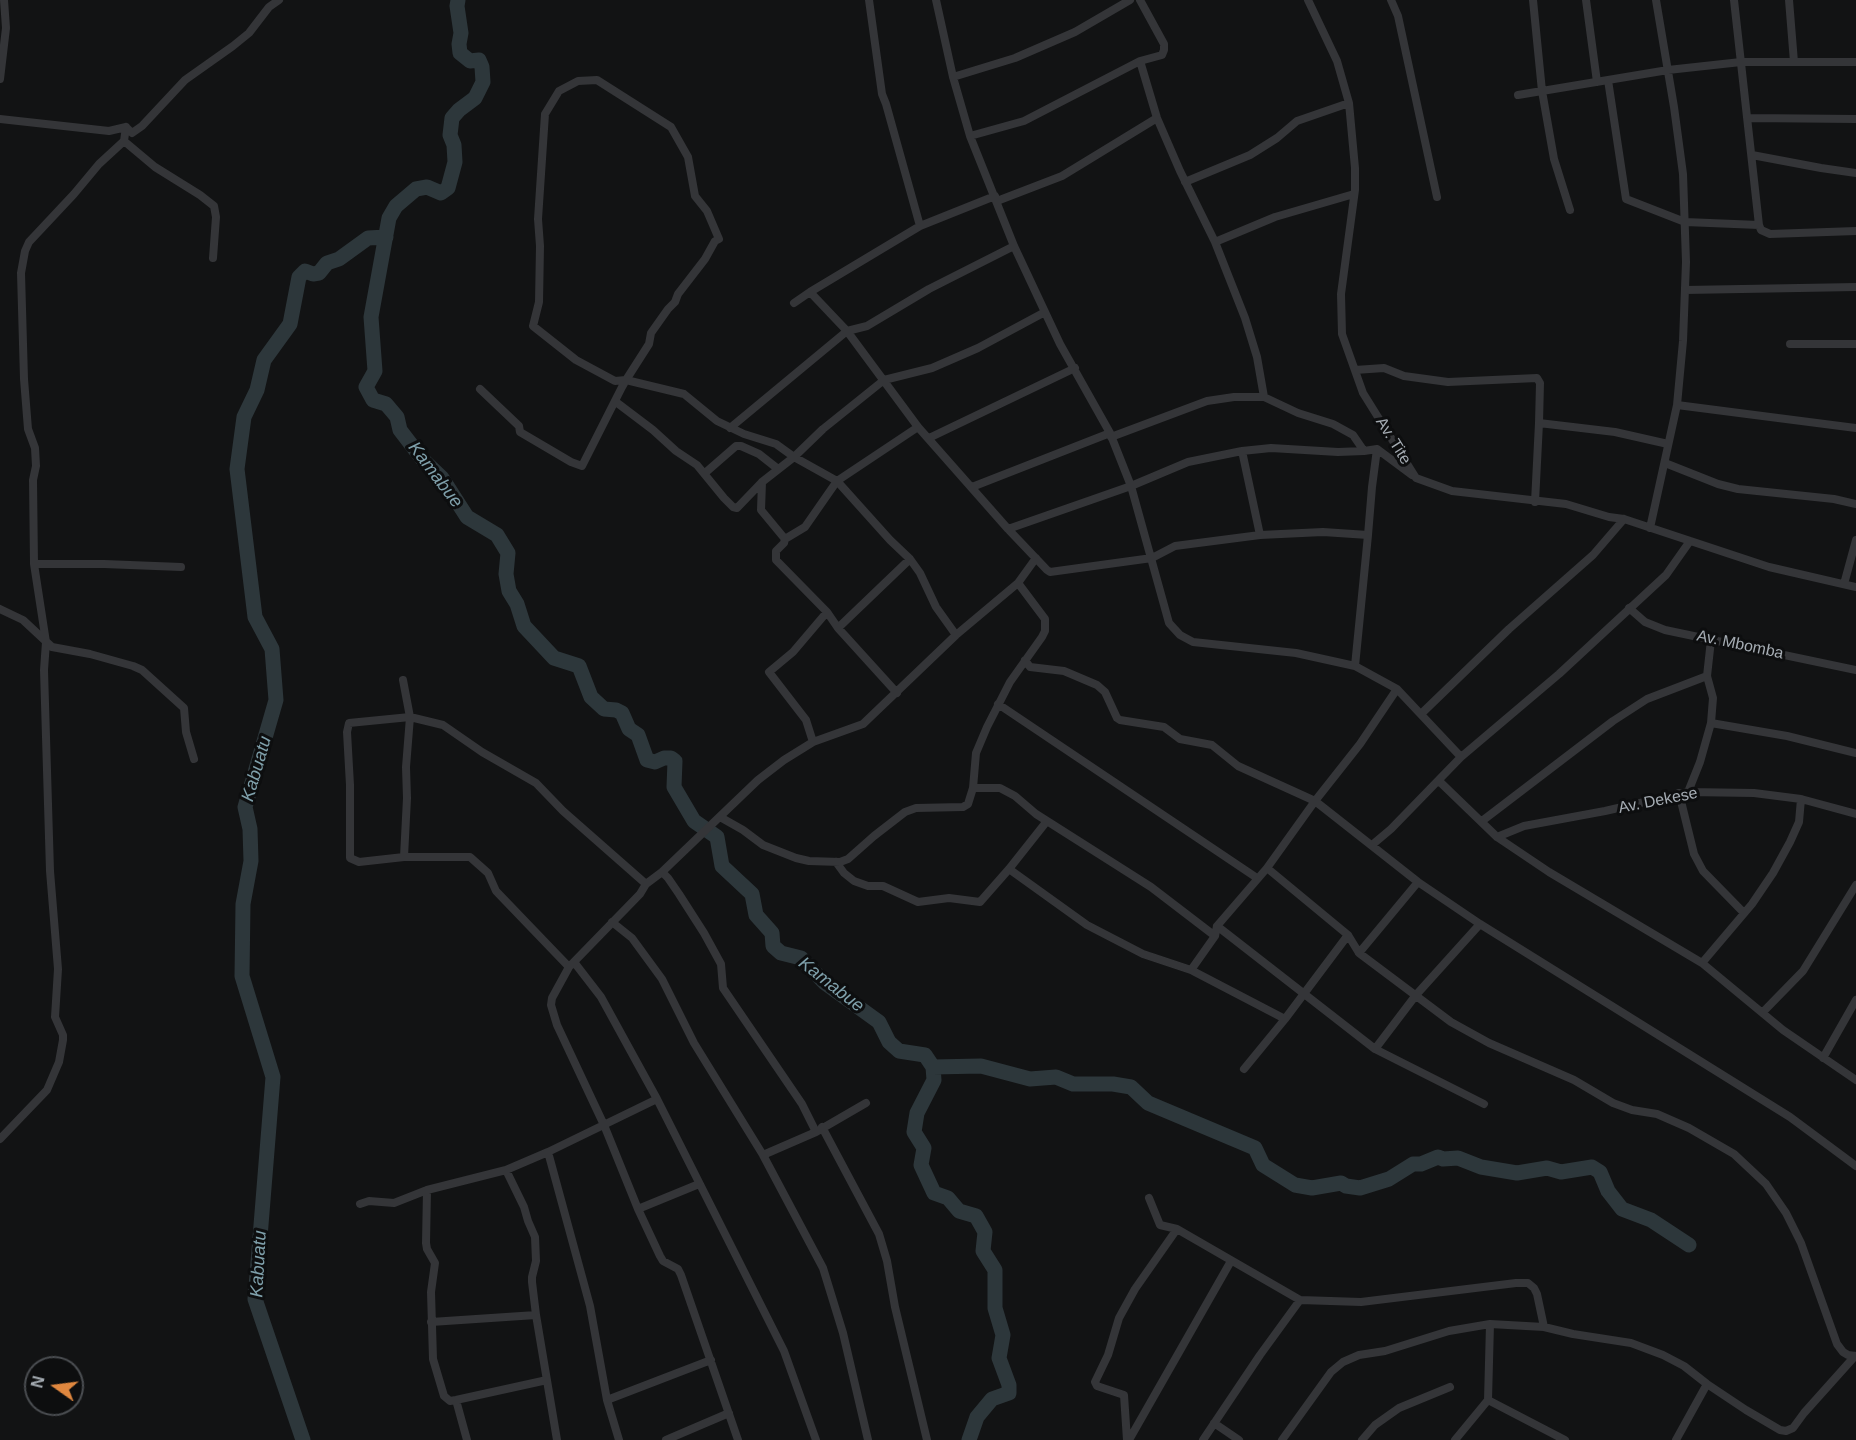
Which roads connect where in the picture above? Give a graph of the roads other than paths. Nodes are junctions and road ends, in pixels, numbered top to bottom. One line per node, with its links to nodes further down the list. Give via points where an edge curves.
1 (4, 0): 14 (street, via 6,28)
2 (279, 0): 31 (street, via 249,33 185,80 142,126 132,133)
3 (869, 0): 43 (street, via 882,94)
4 (936, 0): 20 (street)
5 (1130, 0): 20 (street, via 1075,32 1015,58)
6 (1140, 0): 15 (street, via 1164,50 1160,56)
7 (1308, 0): 26 (street, Av. Tite, via 1336,61)
8 (1390, 0): 38 (street, via 1398,16)
9 (1533, 0): 24 (street)
10 (1586, 0): 23 (street)
11 (1656, 0): 19 (street)
12 (1734, 0): 16 (street)
13 (1789, 0): 17 (street)
14 (2, 51): 21 (street)
15 (1140, 60): 27 (street); 32 (street, via 1024,121)
16 (1741, 62): 17 (street); 19 (street); 28 (street)
17 (1794, 62): 18 (street)
18 (1856, 62)
19 (1668, 70): 22 (street); 41 (street, via 1683,174)
20 (953, 76): 32 (street)
21 (0, 79)
22 (1608, 80): 23 (street); 41 (street, via 1626,199)
23 (1597, 82): 24 (street)
24 (1542, 91): 25 (street); 40 (street, via 1554,159)
25 (1518, 95)
26 (1349, 103): 36 (street, via 1297,121 1250,155); 37 (street, Av. Tite)
27 (1157, 118): 36 (street); 39 (street, via 1062,176)
28 (1748, 118): 30 (street); 34 (street)
29 (0, 119): 31 (street, via 109,131)
30 (1856, 119)
31 (126, 127): 33 (street)
32 (970, 136): 39 (street)
33 (124, 141): 47 (street, via 214,206); 96 (street, via 99,164 25,251 20,293 28,429 36,457 32,508)
34 (1752, 155): 35 (street); 42 (street)
35 (1856, 173)
36 (1185, 182): 45 (street)
37 (1354, 194): 45 (street, via 1275,217); 57 (street, Av. Tite, via 1341,294 1342,334)
38 (1437, 197)
39 (996, 198): 43 (street); 46 (street)
40 (1570, 210)
41 (1685, 222): 42 (street); 49 (street)
42 (1759, 225): 44 (street, via 1770,234)
43 (920, 226): 50 (street)
44 (1856, 231)
45 (1215, 242): 61 (street, via 1245,318)
46 (1014, 246): 52 (street); 53 (street, via 867,326)
47 (213, 258)
48 (1856, 287): 49 (street)
49 (1685, 290): 63 (street)
50 (810, 292): 51 (street); 53 (street)
51 (794, 303)
52 (1045, 312): 56 (street); 59 (street, via 941,364)
53 (847, 331): 59 (street); 66 (street)
54 (1790, 344): 55 (street)
55 (1856, 344)
56 (1075, 368): 68 (street); 69 (street)
57 (1354, 370): 64 (street, via 1384,368 1404,376 1448,382 1537,378); 78 (street, Av. Tite, via 1363,393)
58 (626, 380): 58 (street, via 649,344 651,333 719,239 695,196 688,157 671,127 597,80 578,81 559,91 545,114 538,219 539,302 533,326 576,360 615,381); 62 (street); 66 (street, via 684,394)
59 (884, 380): 65 (street); 74 (street)
60 (480, 389): 62 (street, via 519,426 520,432 582,466)
61 (1264, 397): 68 (street, via 1207,401); 73 (street, via 1333,424 1353,435)
62 (616, 402): 77 (street)
63 (1677, 405): 67 (street); 70 (street)
64 (1539, 423): 70 (street, via 1616,432); 83 (street)
65 (918, 427): 69 (street); 79 (street)
66 (730, 428): 74 (street, via 776,444)
67 (1856, 428)
68 (1110, 435): 81 (street); 82 (street)
69 (929, 438): 82 (street)
70 (1668, 444): 75 (street)
71 (1377, 449): 73 (street); 78 (street); 89 (street)
72 (1242, 451): 73 (street); 81 (street, via 1188,462); 88 (street)
73 (1364, 451)
74 (794, 457): 76 (street); 79 (street)
75 (1665, 463): 84 (street, via 1738,489); 86 (street)
76 (778, 469): 77 (street, via 759,454 736,446); 80 (street)
77 (705, 473): 80 (street, via 735,508)
78 (1416, 478): 83 (street, Av. Tite, via 1452,491)
79 (837, 481): 90 (street, via 805,527); 95 (street)
80 (762, 482): 90 (street, via 761,510)
81 (1131, 486): 87 (street); 94 (street)
82 (972, 487): 87 (street)
83 (1535, 502): 85 (street, Av. Tite, via 1566,504)
84 (1856, 504)
85 (1624, 519): 86 (street, Av. Tite); 116 (street, via 1593,555)
86 (1650, 528): 92 (street, Av. Tite)
87 (1008, 529): 93 (street)
88 (1260, 535): 89 (street); 94 (street, via 1174,546)
89 (1368, 535): 109 (street)
90 (785, 539): 103 (street, via 776,551 776,560)
91 (1856, 540): 99 (street)
92 (1690, 541): 99 (street, Av. Tite, via 1769,567); 101 (street, via 1666,575)
93 (1036, 558): 94 (street, via 1052,572); 98 (street)
94 (1152, 558): 109 (street, via 1169,623 1193,642 1296,653)
95 (910, 560): 104 (street); 105 (street)
96 (34, 564): 97 (street); 107 (street)
97 (181, 567)
98 (1018, 582): 105 (street); 108 (street, via 1046,625)
99 (1844, 584): 100 (street, Av. Tite)
100 (1856, 587)
101 (1629, 608): 106 (street, Av. Mbomba, via 1645,622 1665,630); 121 (street)
102 (0, 609): 107 (street, via 23,620)
103 (827, 612): 104 (street); 119 (street, via 793,652 769,672 806,720)
104 (838, 628): 114 (street)
105 (956, 635): 114 (street)
106 (1711, 640): 110 (street, Av. Mbomba); 111 (street)
107 (45, 642): 122 (street, via 142,670 184,708); 168 (street, via 50,860 58,969 54,1017 63,1035 62,1050 47,1090)
108 (1025, 660): 115 (street); 128 (street, via 1030,667 1064,671 1097,685 1106,692 1120,720 1164,727 1180,739 1212,745 1238,766)
109 (1355, 666): 113 (street)
110 (1856, 670)
111 (1707, 676): 118 (street, via 1713,698); 132 (street, via 1647,699)
112 (404, 680): 117 (street)
113 (1397, 689): 116 (street); 128 (street)
114 (897, 693): 119 (street, via 863,724)
115 (998, 705): 124 (street, via 976,753); 140 (street)
116 (1421, 714): 121 (street)
117 (410, 717): 135 (street); 135 (street, via 352,722 347,727 350,858 359,862); 142 (street, via 443,725 536,783)
118 (1711, 723): 120 (street); 125 (street)
119 (813, 742): 130 (street, via 784,759)
120 (1856, 753)
121 (1461, 757): 123 (street)
122 (194, 759)
123 (1439, 781): 132 (street); 134 (street)
124 (973, 788): 131 (street, via 1000,788); 136 (street, via 968,804 957,808 916,808 848,859)
125 (1688, 792): 126 (street, Av. Dekese); 127 (street, Av. Dekese, via 1754,793)
126 (1679, 793): 133 (street, Av. Dekese, via 1524,826); 144 (street, via 1694,854 1703,871)
127 (1801, 799): 129 (street, Av. Dekese); 144 (street, via 1799,822 1790,842)
128 (1315, 801): 134 (street); 137 (street)
129 (1856, 814)
130 (720, 817): 136 (street, via 764,845 796,858); 139 (street)
131 (1047, 821): 138 (street); 149 (street, via 1151,887)
132 (1482, 821): 133 (street)
133 (1497, 837): 151 (street)
134 (1372, 845): 141 (street)
135 (404, 856): 152 (street, via 470,857 488,873 496,891)
136 (836, 862): 138 (street, via 854,881 883,886 918,902 949,898 980,902)
137 (1266, 868): 140 (street); 148 (street)
138 (1009, 869): 153 (street, via 1087,925 1143,954)
139 (662, 872): 142 (street); 167 (street, via 721,964 723,988)
140 (1257, 878): 147 (street)
141 (1418, 882): 146 (street); 150 (street)
142 (646, 884): 145 (street)
143 (1856, 885): 157 (street, via 1803,971)
144 (1744, 913): 151 (street)
145 (612, 922): 152 (street); 170 (street, via 632,938 662,979 694,1043)
146 (1480, 924): 155 (street); 171 (street, via 1790,1118)
147 (1217, 926): 149 (street); 154 (street)
148 (1348, 935): 150 (street); 154 (street)
149 (1215, 936): 153 (street)
150 (1359, 953): 155 (street)
151 (1702, 963): 157 (street)
152 (572, 965): 163 (street, via 601,997); 166 (street, via 554,992 551,1005)
153 (1191, 970): 158 (street)
154 (1303, 994): 158 (street); 159 (street)
155 (1416, 995): 159 (street); 185 (street, via 1451,1022 1488,1043 1574,1080 1614,1103 1657,1114 1689,1128 1734,1154 1766,1184 1786,1213 1801,1243 1836,1344 1848,1355)
156 (1856, 1000): 160 (street)
157 (1763, 1012): 160 (street)
158 (1285, 1019): 161 (street)
159 (1375, 1049): 165 (street)
160 (1823, 1058): 162 (street)
161 (1244, 1069)
162 (1856, 1080)
163 (657, 1099): 166 (street); 173 (street)
164 (866, 1103): 167 (street)
165 (1484, 1104)
166 (604, 1125): 169 (street); 177 (street)
167 (819, 1129): 170 (street); 202 (street, via 879,1234)
168 (0, 1139)
169 (548, 1152): 172 (street); 191 (street, via 590,1306)
170 (763, 1155): 201 (street, via 823,1268)
171 (1856, 1166)
172 (506, 1170): 174 (street); 181 (street, via 535,1237 536,1265 532,1277)
173 (699, 1184): 177 (street); 200 (street, via 784,1351)
174 (427, 1190): 176 (street, via 394,1203); 182 (street, via 426,1249 435,1263)
175 (1149, 1198): 178 (street, via 1160,1225)
176 (360, 1204)
177 (638, 1209): 186 (street, via 663,1262 678,1269 681,1275)
178 (1177, 1229): 179 (street); 203 (street, via 1119,1318 1095,1382 1124,1395)
179 (1231, 1261): 180 (street); 203 (street)
180 (1300, 1300): 184 (street, via 1361,1302 1528,1283 1537,1294); 194 (street)
181 (536, 1315): 182 (street); 187 (street)
182 (431, 1322): 190 (street, via 433,1359 440,1385 447,1399)
183 (1491, 1324): 184 (street); 192 (street); 206 (street, via 1449,1331 1343,1362 1331,1372)
184 (1544, 1327): 188 (street, via 1631,1343 1684,1366)
185 (1856, 1356): 188 (street, via 1793,1428 1786,1431)
186 (711, 1360): 191 (street); 193 (street)
187 (547, 1380): 190 (street); 196 (street)
188 (1707, 1384): 210 (street)
189 (1450, 1387): 207 (street, via 1399,1408)
190 (456, 1400): 195 (street)
191 (607, 1400): 197 (street)
192 (1488, 1400): 208 (street); 209 (street)
193 (729, 1413): 198 (street); 199 (street)
194 (1214, 1424): 204 (street); 205 (street)
195 (467, 1440)
196 (557, 1440)
197 (619, 1440)
198 (666, 1440)
199 (738, 1440)
200 (816, 1440)
201 (868, 1440)
202 (927, 1440)
203 (1128, 1440)
204 (1203, 1440)
205 (1239, 1440)
206 (1282, 1440)
207 (1362, 1440)
208 (1455, 1440)
209 (1565, 1440)
210 (1676, 1440)

